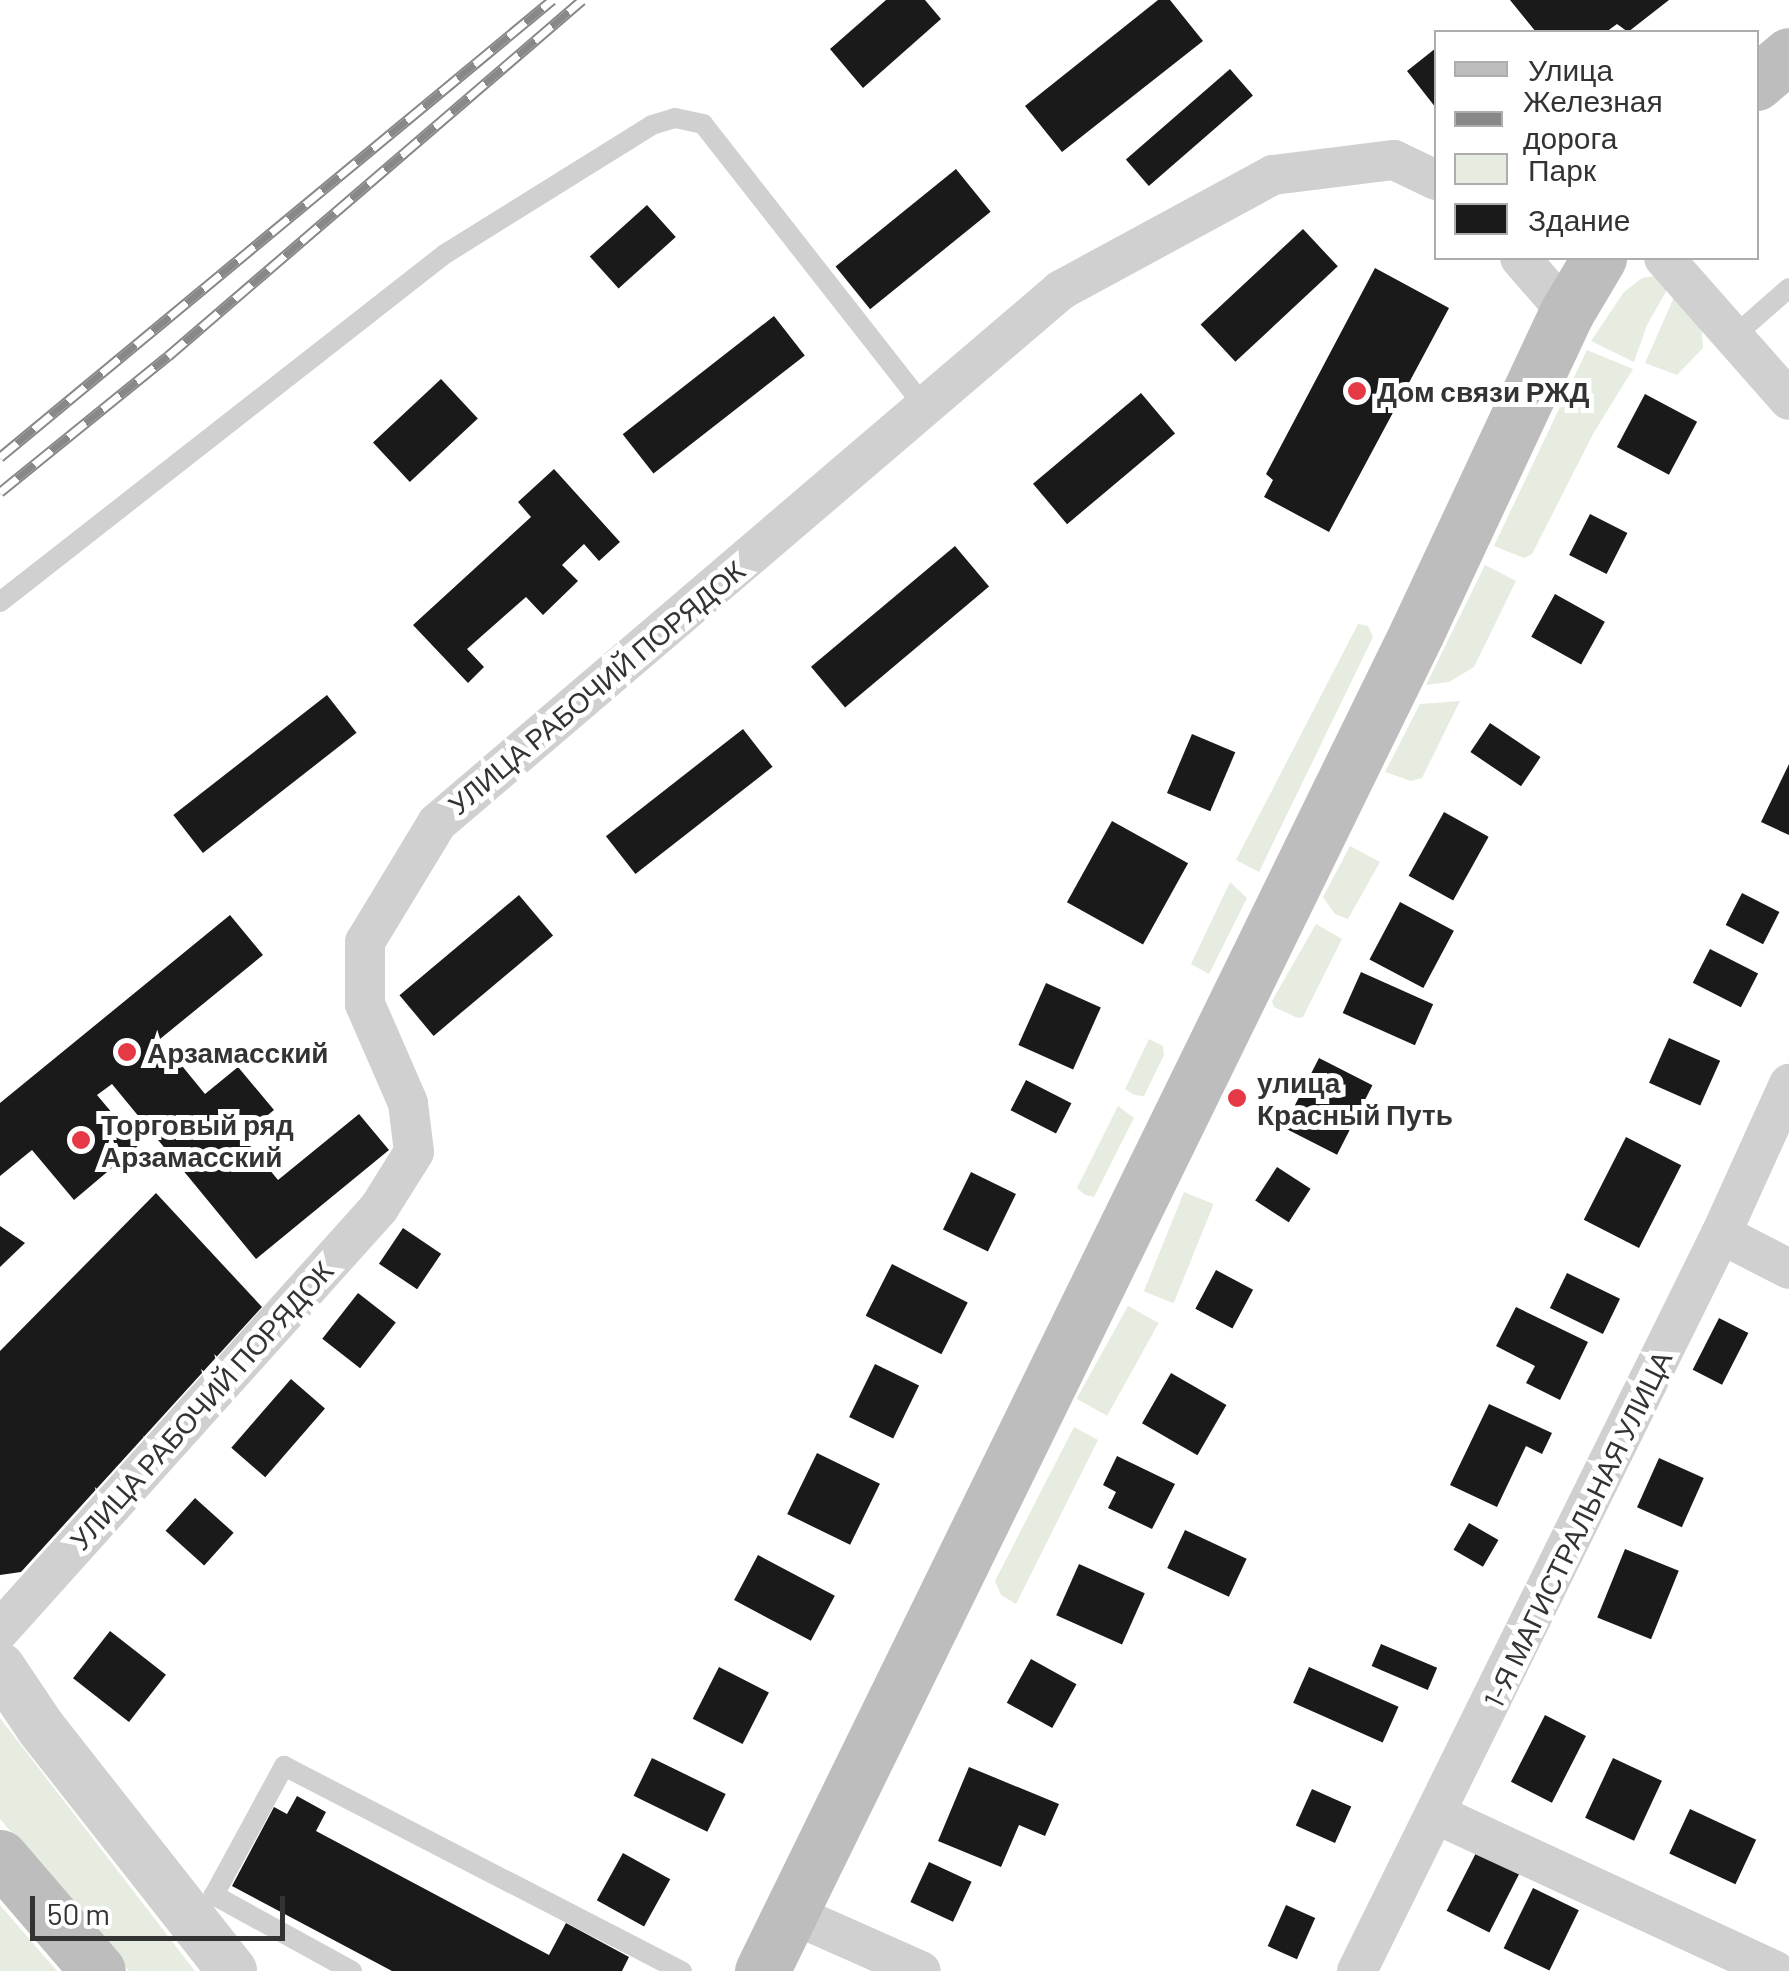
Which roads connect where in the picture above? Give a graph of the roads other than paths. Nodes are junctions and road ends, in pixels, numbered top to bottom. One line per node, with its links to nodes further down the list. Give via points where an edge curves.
1 (1789, 54): 2 (main road)
2 (1759, 80)
3 (1434, 179): 11 (street, УЛИЦА РАБОЧИЙ ПОРЯДОК, via 1394,160 1273,175 1061,290)
4 (1522, 260): 8 (street)
5 (1598, 260): 8 (main road)
6 (1666, 260): 9 (street)
7 (1789, 288): 9 (lane)
8 (1567, 312): 20 (main road)
9 (1733, 337): 10 (street)
10 (1789, 400)
11 (925, 407): 12 (lane, via 703,124 675,118 652,125 445,254); 16 (street, УЛИЦА РАБОЧИЙ ПОРЯДОК, via 437,823 365,942 364,1004 408,1103 414,1152 378,1208)
12 (0, 602)
13 (1789, 1084): 14 (street, 1-Я МАГИСТРАЛЬНАЯ УЛИЦА)
14 (1721, 1234): 15 (street); 18 (street, 1-Я МАГИСТРАЛЬНАЯ УЛИЦА)
15 (1789, 1269)
16 (0, 1630)
17 (0, 1667): 21 (street, via 42,1728)
18 (1438, 1814): 27 (street, 1-Я МАГИСТРАЛЬНАЯ УЛИЦА); 28 (street)
19 (0, 1858): 22 (main road)
20 (790, 1913): 25 (main road); 26 (street)
21 (230, 1940): 23 (lane); 24 (lane, via 214,1895 284,1766)
22 (98, 1971)
23 (352, 1971)
24 (682, 1971)
25 (762, 1971)
26 (921, 1971)
27 (1358, 1971)
28 (1775, 1971)

